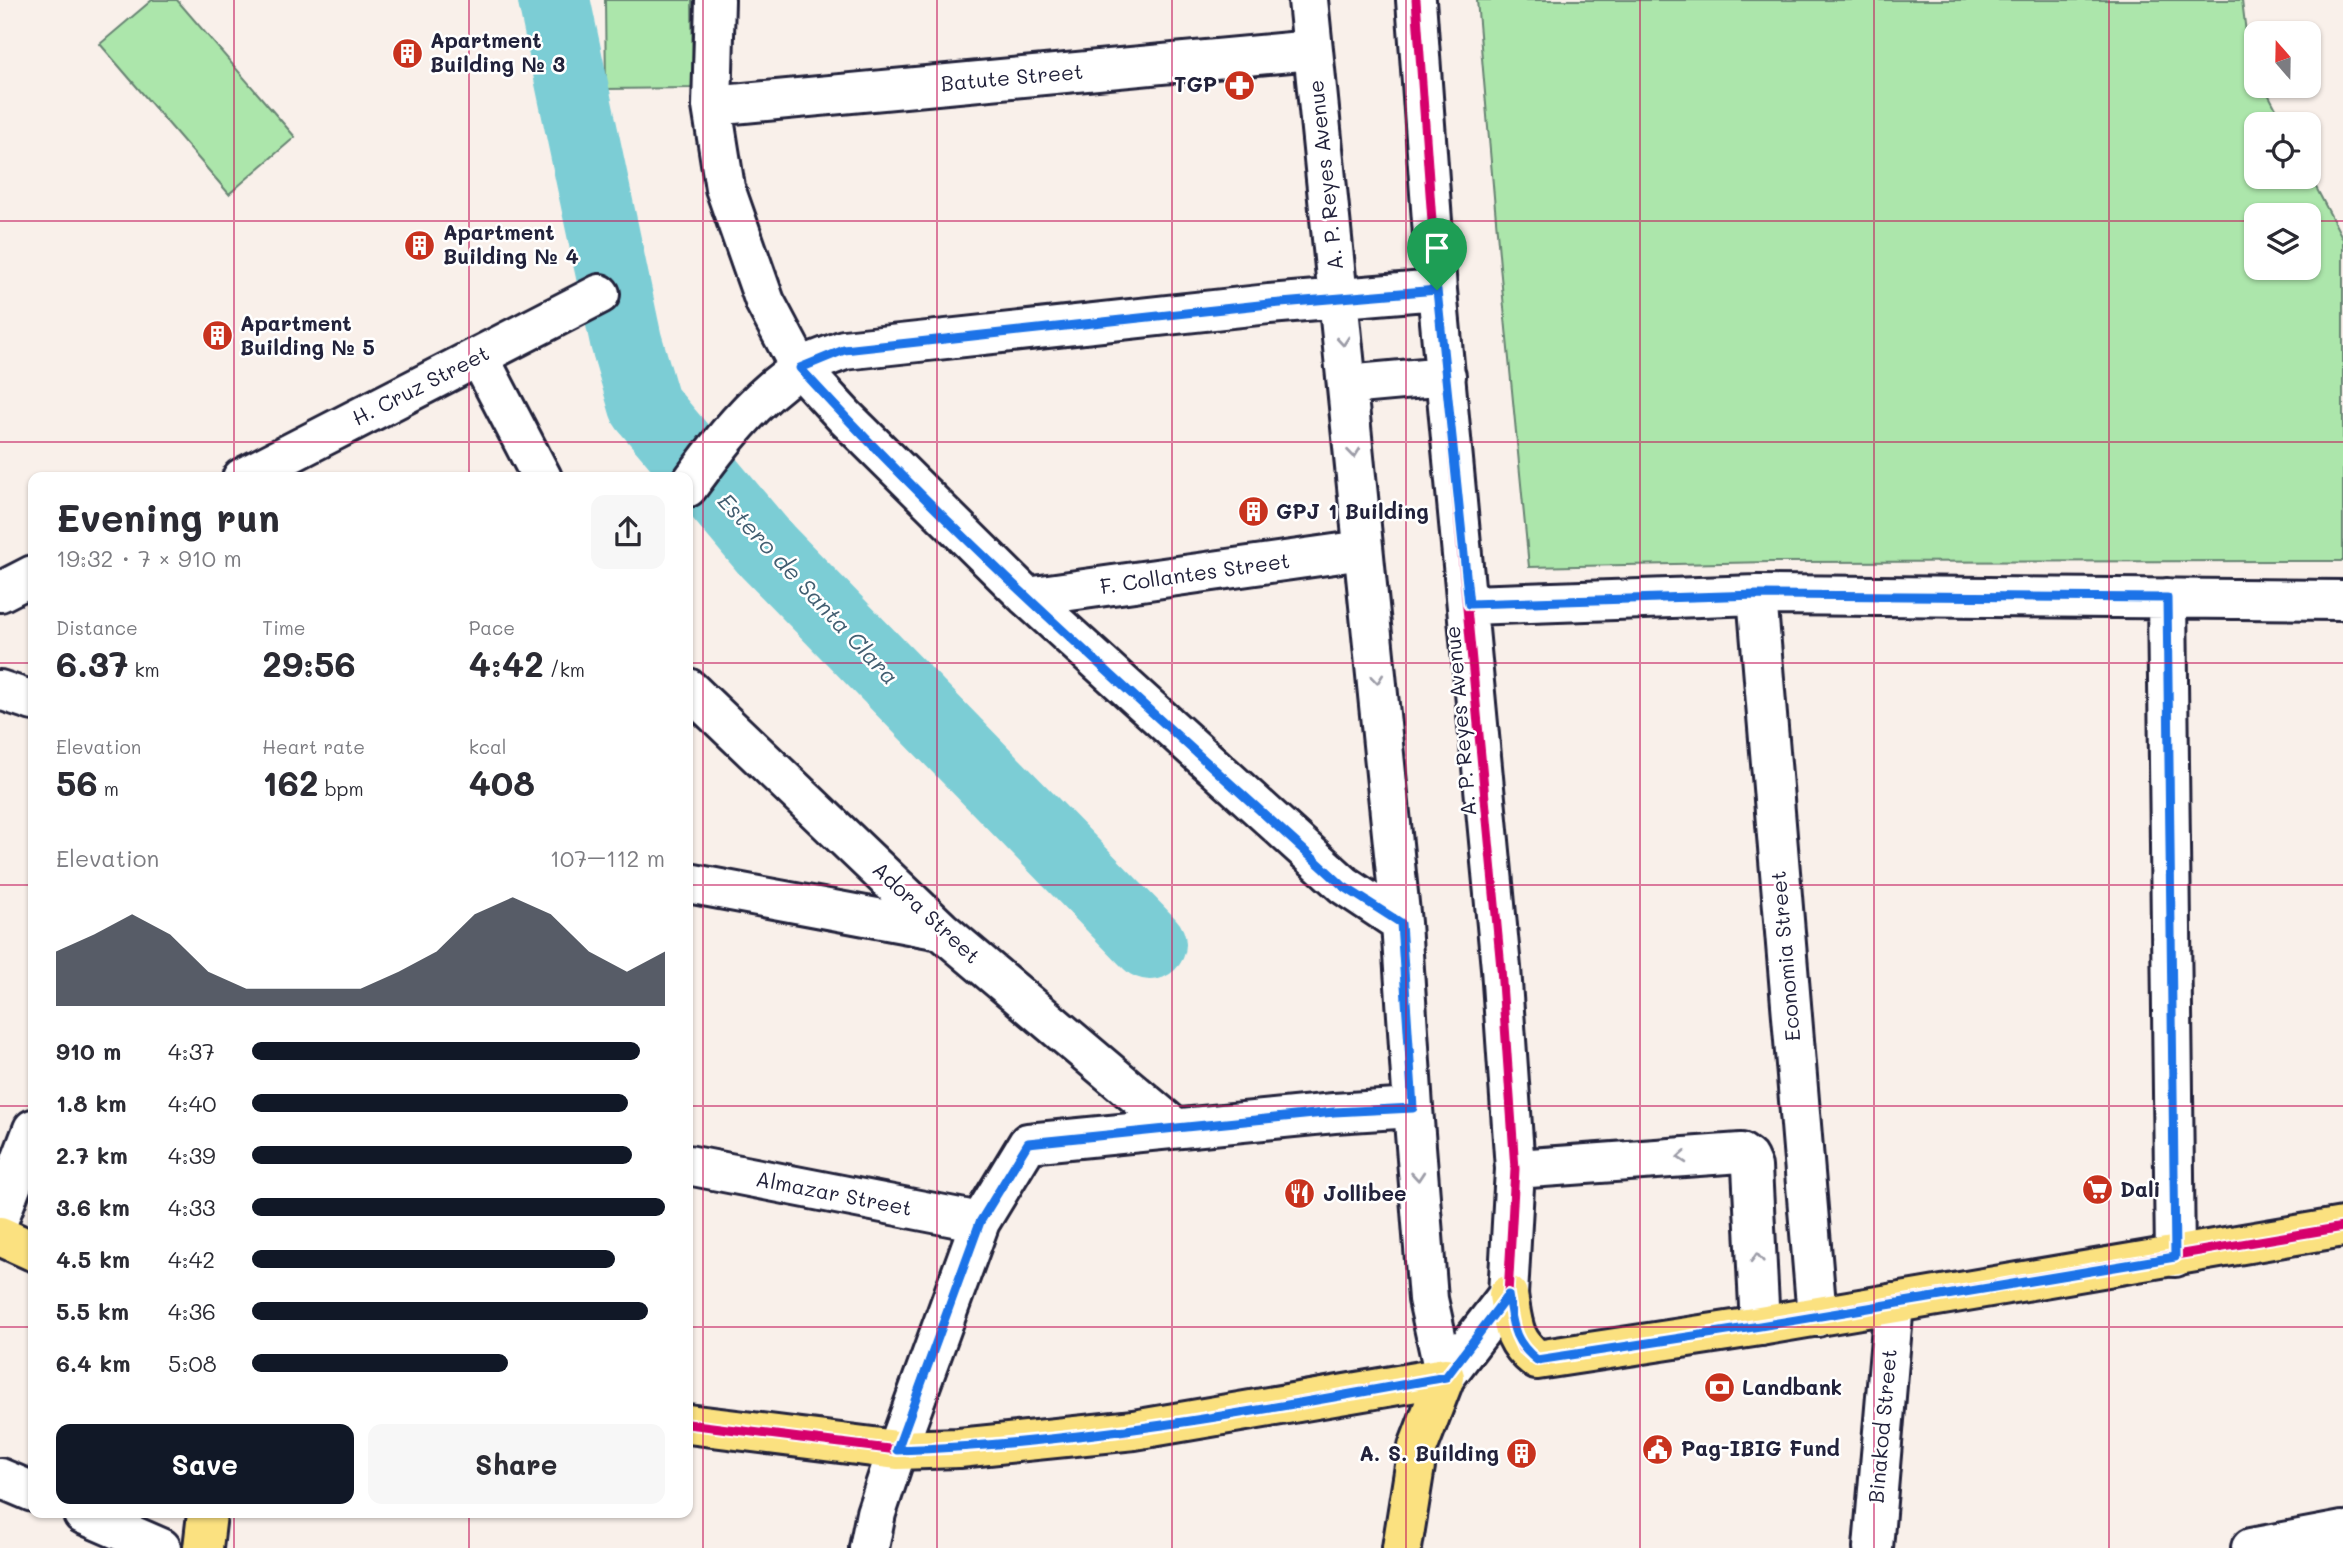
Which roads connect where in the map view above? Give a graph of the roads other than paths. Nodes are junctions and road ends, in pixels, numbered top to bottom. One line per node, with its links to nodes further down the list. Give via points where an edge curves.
1 (715, 0): 5 (street)
2 (1308, 0): 4 (street, A. P. Reyes Avenue)
3 (1416, 0): 6 (street, A. P. Reyes Avenue)
4 (1312, 50): 5 (street, Batute Street); 8 (street, A. P. Reyes Avenue)
5 (712, 106): 10 (street, via 725,188 765,302)
6 (1437, 290): 8 (street); 11 (street, A. P. Reyes Avenue)
7 (600, 293): 9 (street, H. Cruz Street)
8 (1340, 298): 10 (street, via 844,350); 12 (street, A. P. Reyes Avenue, one-way to 12)
9 (479, 357): 13 (street, H. Cruz Street); 14 (street)
10 (800, 368): 15 (street, via 758,403); 20 (street)
11 (1446, 376): 12 (street); 23 (street, A. P. Reyes Avenue)
12 (1347, 385): 16 (street, A. P. Reyes Avenue, one-way to 16)
13 (253, 472)
14 (539, 472)
15 (693, 480)
16 (1363, 550): 20 (street, F. Collantes Street); 28 (street, A. P. Reyes Avenue, one-way to 28)
17 (28, 578): 18 (street)
18 (0, 592)
19 (1757, 595): 21 (street); 23 (street); 43 (street, Economia Street)
20 (1027, 597): 28 (street, via 1343,886)
21 (2167, 598): 22 (street); 40 (street)
22 (2343, 600)
23 (1469, 604): 34 (street, A. P. Reyes Avenue)
24 (0, 690): 26 (street)
25 (693, 693): 29 (street, Adora Street)
26 (28, 699)
27 (693, 884): 29 (street)
28 (1401, 923): 30 (street, A. P. Reyes Avenue)
29 (941, 930): 31 (street, Adora Street)
30 (1413, 1108): 31 (street); 45 (street, A. P. Reyes Avenue, one-way to 45, via 1429,1299)
31 (1174, 1128): 36 (street, via 1028,1143)
32 (28, 1142): 35 (street)
33 (693, 1166): 36 (street, Almazar Street)
34 (1515, 1169): 41 (street, A. P. Reyes Avenue); 44 (street, one-way to 34, via 1752,1167 1741,1153)
35 (0, 1216)
36 (980, 1222): 47 (street)
37 (2343, 1227): 40 (main road)
38 (0, 1236): 39 (main road)
39 (28, 1249)
40 (2175, 1257): 42 (main road)
41 (1508, 1295): 44 (main road, via 1522,1348 1537,1360); 45 (street)
42 (1894, 1303): 43 (main road); 57 (street, Binakod Street)
43 (1817, 1317): 44 (main road)
44 (1760, 1326)
45 (1446, 1377): 47 (main road, via 1134,1430); 56 (main road, via 1418,1447)
46 (693, 1425): 47 (main road)
47 (897, 1450): 55 (street)
48 (0, 1478): 49 (street)
49 (28, 1490)
50 (91, 1518): 53 (street)
51 (207, 1518): 54 (main road)
52 (2343, 1531): 58 (street)
53 (160, 1548)
54 (203, 1548)
55 (869, 1548)
56 (1402, 1548)
57 (1872, 1548)
58 (2251, 1548)

